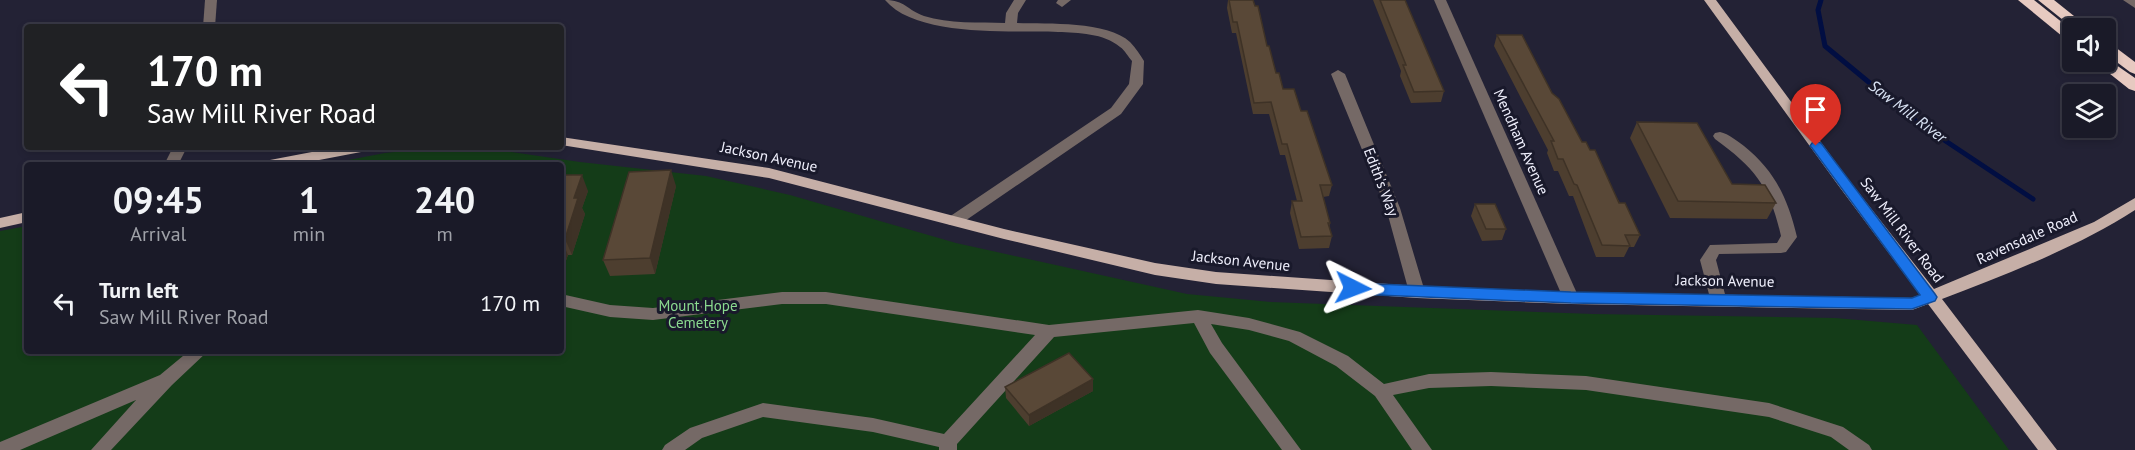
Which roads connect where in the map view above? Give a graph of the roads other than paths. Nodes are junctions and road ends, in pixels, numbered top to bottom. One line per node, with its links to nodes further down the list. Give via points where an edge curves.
1 (212, 0): 11 (street)
2 (891, 0): 12 (street, via 918,18 943,24)
3 (1020, 0): 12 (street, via 1012,14)
4 (1440, 0): 29 (street, Mendham Avenue)
5 (1710, 0): 28 (main road, Saw Mill River Road)
6 (2025, 0): 13 (highway)
7 (2045, 0): 10 (highway)
8 (2130, 0): 9 (street)
9 (2135, 4)
10 (2069, 18)
11 (209, 24)
12 (1011, 27): 25 (street, via 1105,34 1125,44 1138,61 1136,84 1116,111)
13 (2062, 29)
14 (2116, 55): 15 (highway)
15 (2135, 69)
16 (2116, 72): 18 (highway)
17 (1338, 74): 27 (street, Edith's Way, via 1393,208)
18 (2135, 86)
19 (1720, 136): 30 (street, via 1744,153 1774,185 1789,237 1780,248 1715,249 1708,260)
20 (564, 141): 25 (main road, Jackson Avenue, via 769,173)
21 (346, 150): 22 (main road)
22 (285, 162)
23 (2135, 203): 28 (main road, Ravensdale Road, via 2098,226)
24 (24, 218): 26 (main road)
25 (954, 221): 27 (main road, Jackson Avenue, via 1155,269 1215,278)
26 (0, 222)
27 (1417, 292): 29 (main road, Jackson Avenue)
28 (1930, 297): 30 (main road, Jackson Avenue, via 1912,304); 44 (main road, Saw Mill River Road)
29 (1571, 298): 30 (main road, Jackson Avenue)
30 (1718, 298)
31 (564, 301): 33 (street, via 610,311 653,314 782,298 826,298)
32 (1198, 316): 33 (street); 36 (street, via 1294,336 1342,361); 41 (street, via 1216,348)
33 (1049, 331): 37 (street)
34 (196, 354): 35 (street)
35 (166, 380): 38 (street); 39 (street)
36 (1381, 391): 42 (street); 43 (street, via 1429,381 1586,383 1769,410 1837,432)
37 (948, 446): 40 (street, via 873,425 764,410 696,433)
38 (1, 450)
39 (100, 450)
40 (671, 450)
41 (1292, 450)
42 (1423, 450)
43 (1863, 450)
44 (2048, 450)

